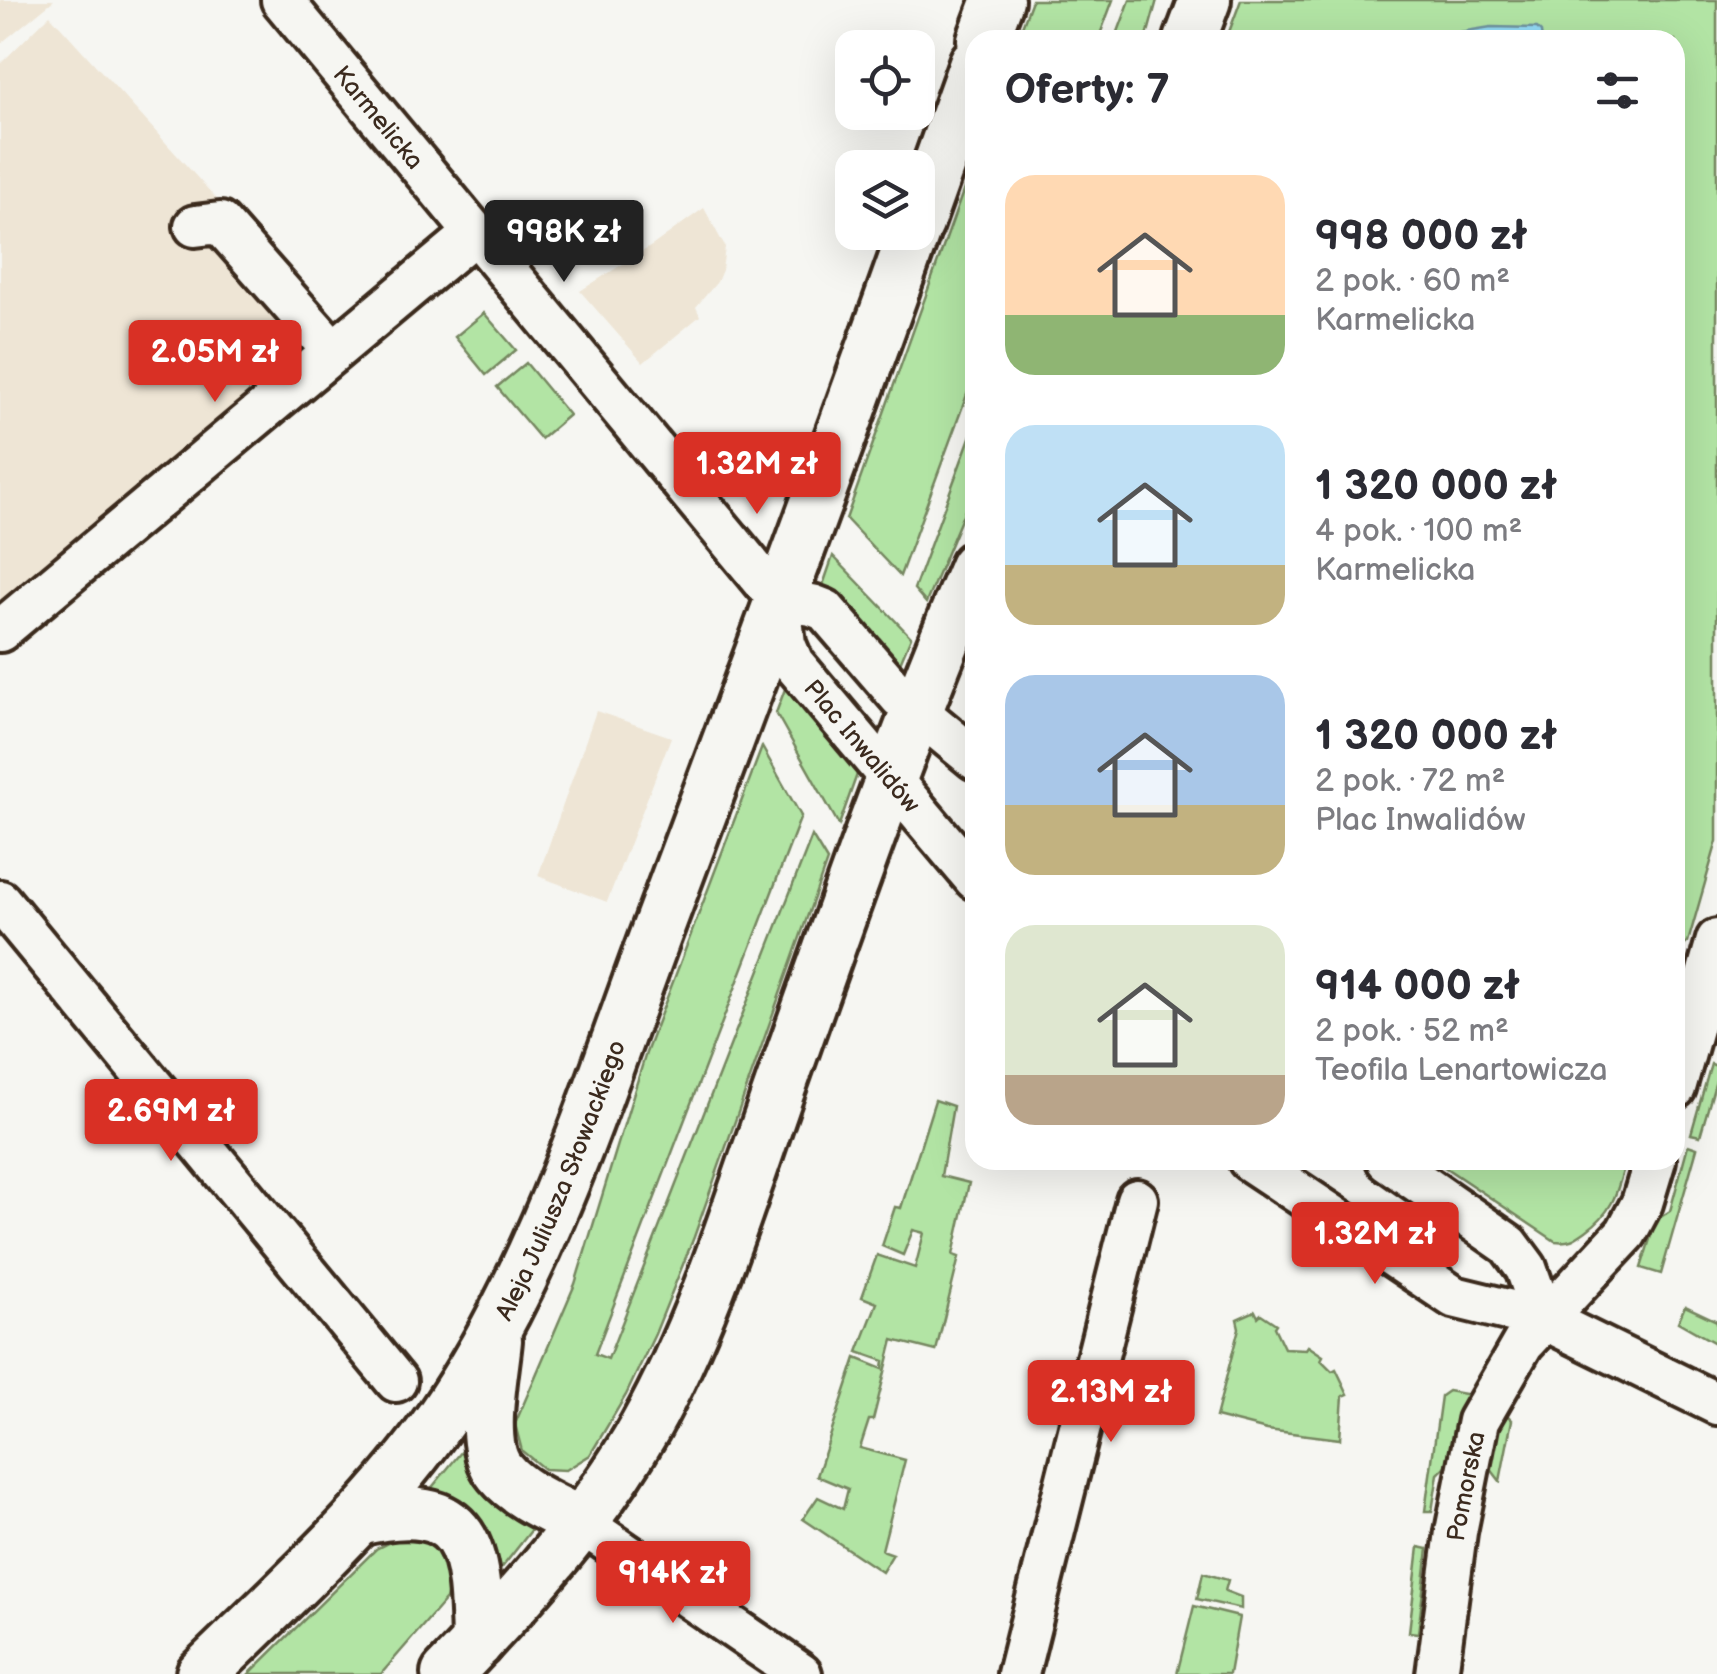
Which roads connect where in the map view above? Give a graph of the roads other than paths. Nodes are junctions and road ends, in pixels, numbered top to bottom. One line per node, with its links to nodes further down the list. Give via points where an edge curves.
1 (282, 0): 9 (street, Karmelicka)
2 (998, 0): 4 (main road)
3 (1205, 0): 5 (main road)
4 (987, 30)
5 (1194, 30)
6 (965, 91): 7 (main road)
7 (935, 176)
8 (195, 226): 11 (street, via 220,223)
9 (475, 233): 11 (street); 13 (street, Karmelicka)
10 (907, 250): 13 (main road, Aleja Juliusza Słowackiego)
11 (333, 351): 14 (street)
12 (965, 592): 15 (main road)
13 (780, 602): 15 (street, via 825,610); 17 (street, Plac Inwalidów, via 793,663); 27 (main road, Aleja Juliusza Słowackiego, via 585,1124)
14 (0, 631)
15 (916, 712): 16 (street); 17 (main road)
16 (965, 751)
17 (889, 780): 18 (street, Plac Inwalidów); 31 (main road, via 699,1313 644,1427)
18 (965, 867)
19 (0, 901): 28 (street)
20 (1717, 940): 21 (street)
21 (1685, 1053)
22 (1264, 1170): 26 (street, via 1446,1292)
23 (1402, 1170): 26 (street, via 1509,1245 1526,1268)
24 (1652, 1170): 26 (street, via 1626,1232)
25 (1138, 1200): 35 (street)
26 (1544, 1319): 29 (street); 36 (street, Pomorska, via 1499,1382 1474,1433)
27 (497, 1324): 30 (main road, Aleja Juliusza Słowackiego, via 443,1415); 31 (main road, via 492,1461 519,1489)
28 (396, 1381)
29 (1717, 1404)
30 (358, 1520): 32 (main road, via 409,1512 444,1523 467,1546 476,1577); 33 (main road, Aleja Juliusza Słowackiego)
31 (581, 1523): 32 (main road); 34 (street)
32 (462, 1658)
33 (202, 1674)
34 (801, 1674)
35 (1018, 1674)
36 (1437, 1674)

